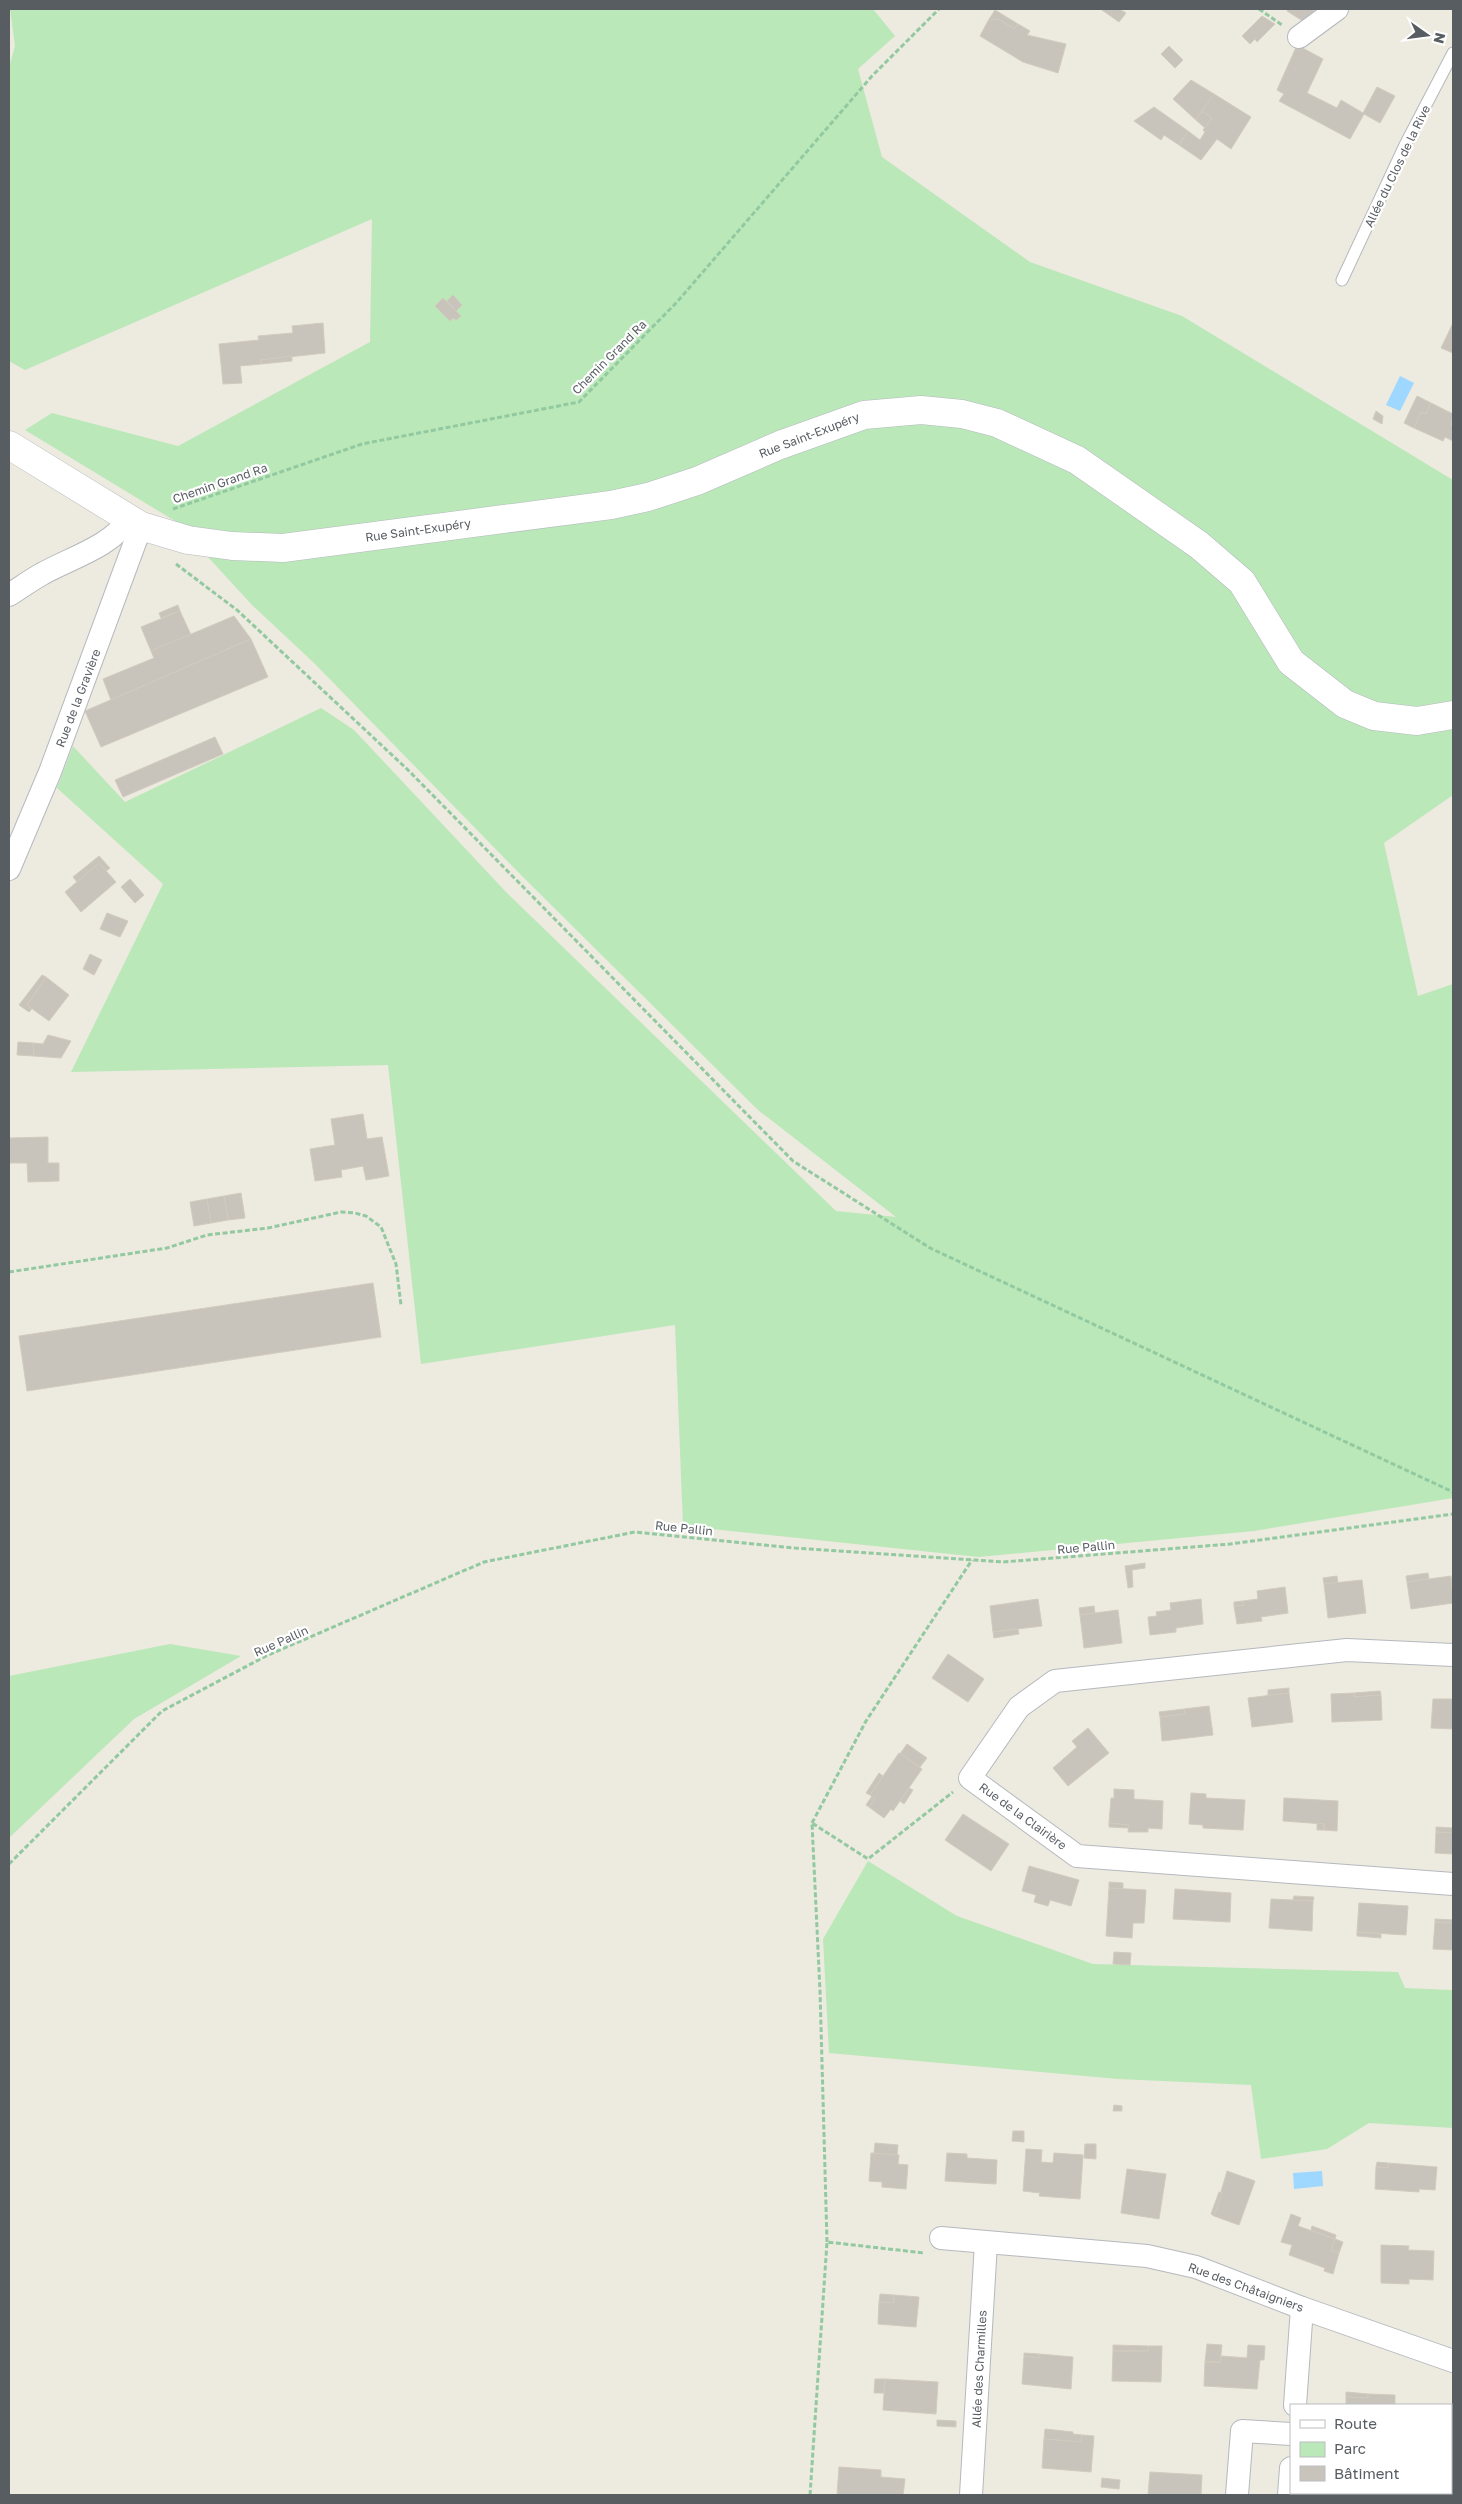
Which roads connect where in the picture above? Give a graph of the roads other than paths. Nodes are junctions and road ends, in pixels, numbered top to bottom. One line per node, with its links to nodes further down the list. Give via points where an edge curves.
1 (1337, 9): 2 (street)
2 (1299, 37)
3 (1453, 53): 4 (lane, Allée du Clos de la Rive)
4 (1342, 280)
5 (9, 445): 6 (street, Rue Saint-Exupéry)
6 (134, 523): 7 (street); 8 (street, Rue Saint-Exupéry, via 197,541 283,548 611,505 648,497 697,480 864,415 921,410 962,414 997,423 1077,460 1199,545 1242,582 1291,662 1345,704 1374,716 1417,721); 9 (street, Rue de la Gravière, via 54,763)
7 (9, 594)
8 (1453, 715)
9 (9, 868)
10 (1453, 1655): 11 (street, Rue de la Clairière, via 1347,1650 1055,1681 1018,1708 970,1778 1077,1856)
11 (1453, 1884)
12 (941, 2238): 13 (street, Rue des Châtaigniers)
13 (986, 2243): 14 (street, Rue des Châtaigniers, via 1147,2256 1196,2267); 19 (street, Allée des Charmilles)
14 (1302, 2308): 15 (street, Rue des Châtaigniers); 16 (street)
15 (1453, 2361)
16 (1295, 2404)
17 (1290, 2434): 20 (street, via 1242,2431)
18 (1290, 2482): 21 (street)
19 (971, 2495)
20 (1237, 2495)
21 (1289, 2495)

